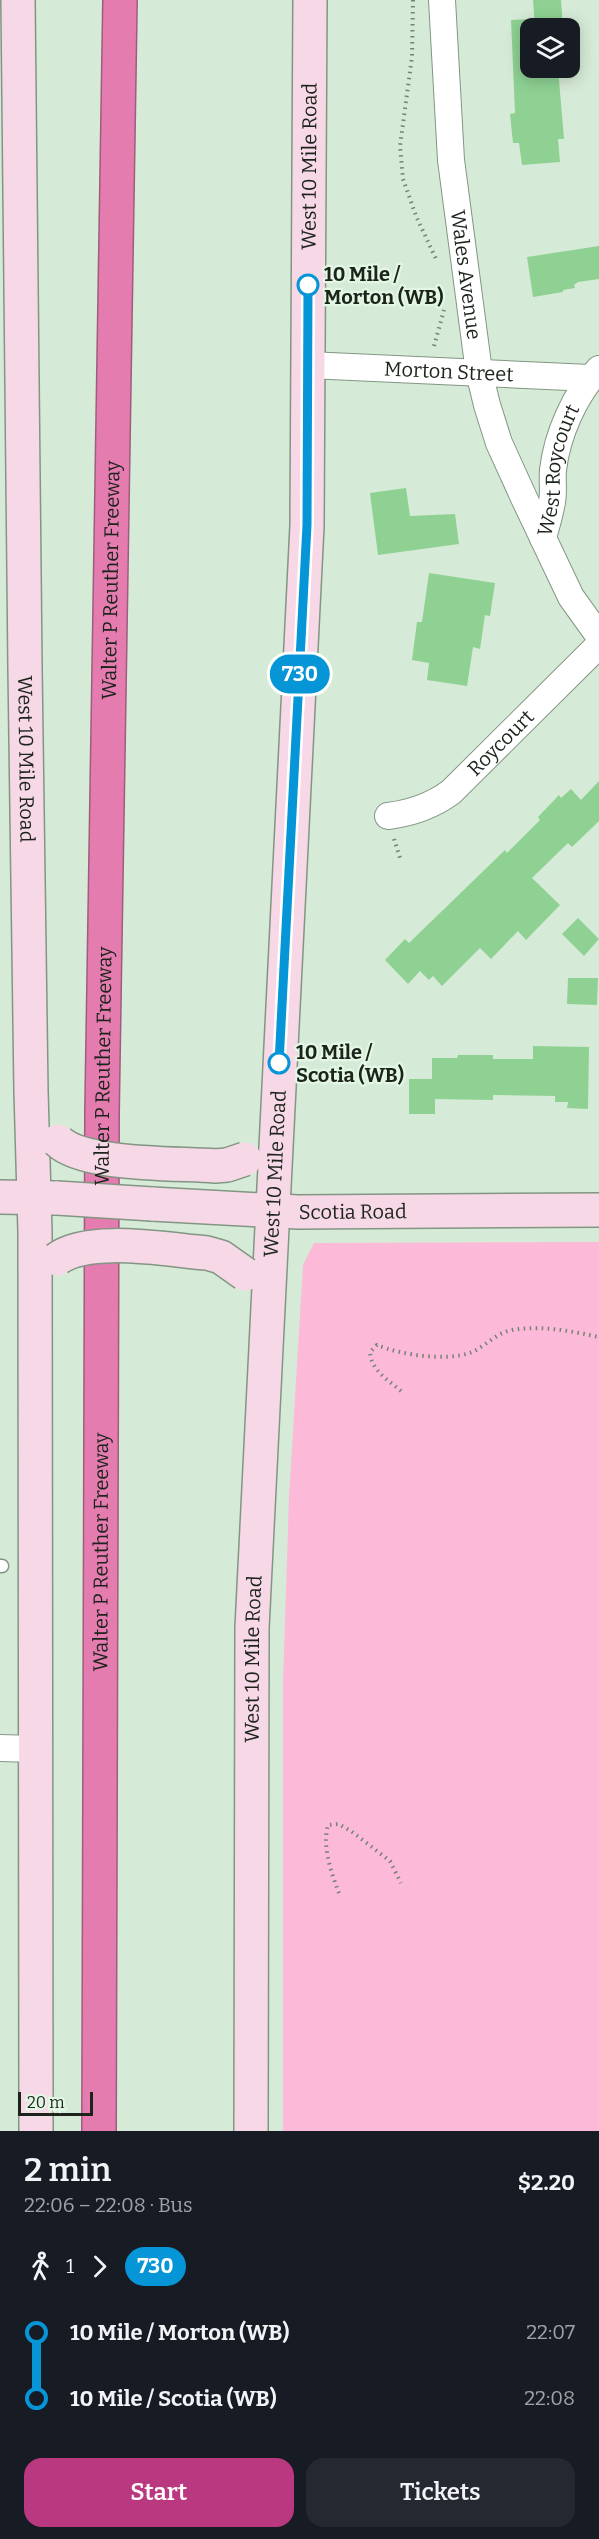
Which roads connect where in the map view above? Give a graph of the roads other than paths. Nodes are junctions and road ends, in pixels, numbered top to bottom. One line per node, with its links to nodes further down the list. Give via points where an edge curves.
1 (18, 0): 12 (main road, West 10 Mile Road)
2 (120, 0): 23 (highway, Walter P Reuther Freeway, via 102,1113)
3 (310, 0): 5 (main road, West 10 Mile Road)
4 (441, 0): 6 (street, Wales Avenue, via 451,160)
5 (308, 365): 6 (street, Morton Street); 13 (main road, West 10 Mile Road, via 307,525)
6 (479, 372): 7 (street, Morton Street); 8 (street, Wales Avenue, via 499,443)
7 (595, 374): 8 (street, West Roycourt, via 568,419 560,441)
8 (543, 538): 9 (street, West Roycourt, via 571,597)
9 (599, 636)
10 (599, 645): 11 (street, Roycourt, via 451,792 420,810)
11 (388, 816)
12 (31, 1091): 13 (main road, bridge, via 45,1125 58,1141 82,1154 227,1165 245,1159 269,1142); 15 (main road, West 10 Mile Road)
13 (275, 1132): 16 (main road, West 10 Mile Road)
14 (0, 1197): 15 (main road, Scotia Road)
15 (46, 1198): 16 (main road, Scotia Road, bridge); 18 (main road, West 10 Mile Road)
16 (258, 1210): 17 (main road, Scotia Road); 19 (main road, West 10 Mile Road)
17 (599, 1210)
18 (34, 1296): 19 (main road, bridge, via 45,1270 57,1259 97,1245 221,1257 245,1274); 21 (main road, West 10 Mile Road)
19 (267, 1306): 24 (main road, West 10 Mile Road, via 252,1628)
20 (0, 1748): 21 (street)
21 (34, 1749): 22 (main road, West 10 Mile Road)
22 (36, 2131)
23 (99, 2131)
24 (251, 2131)

